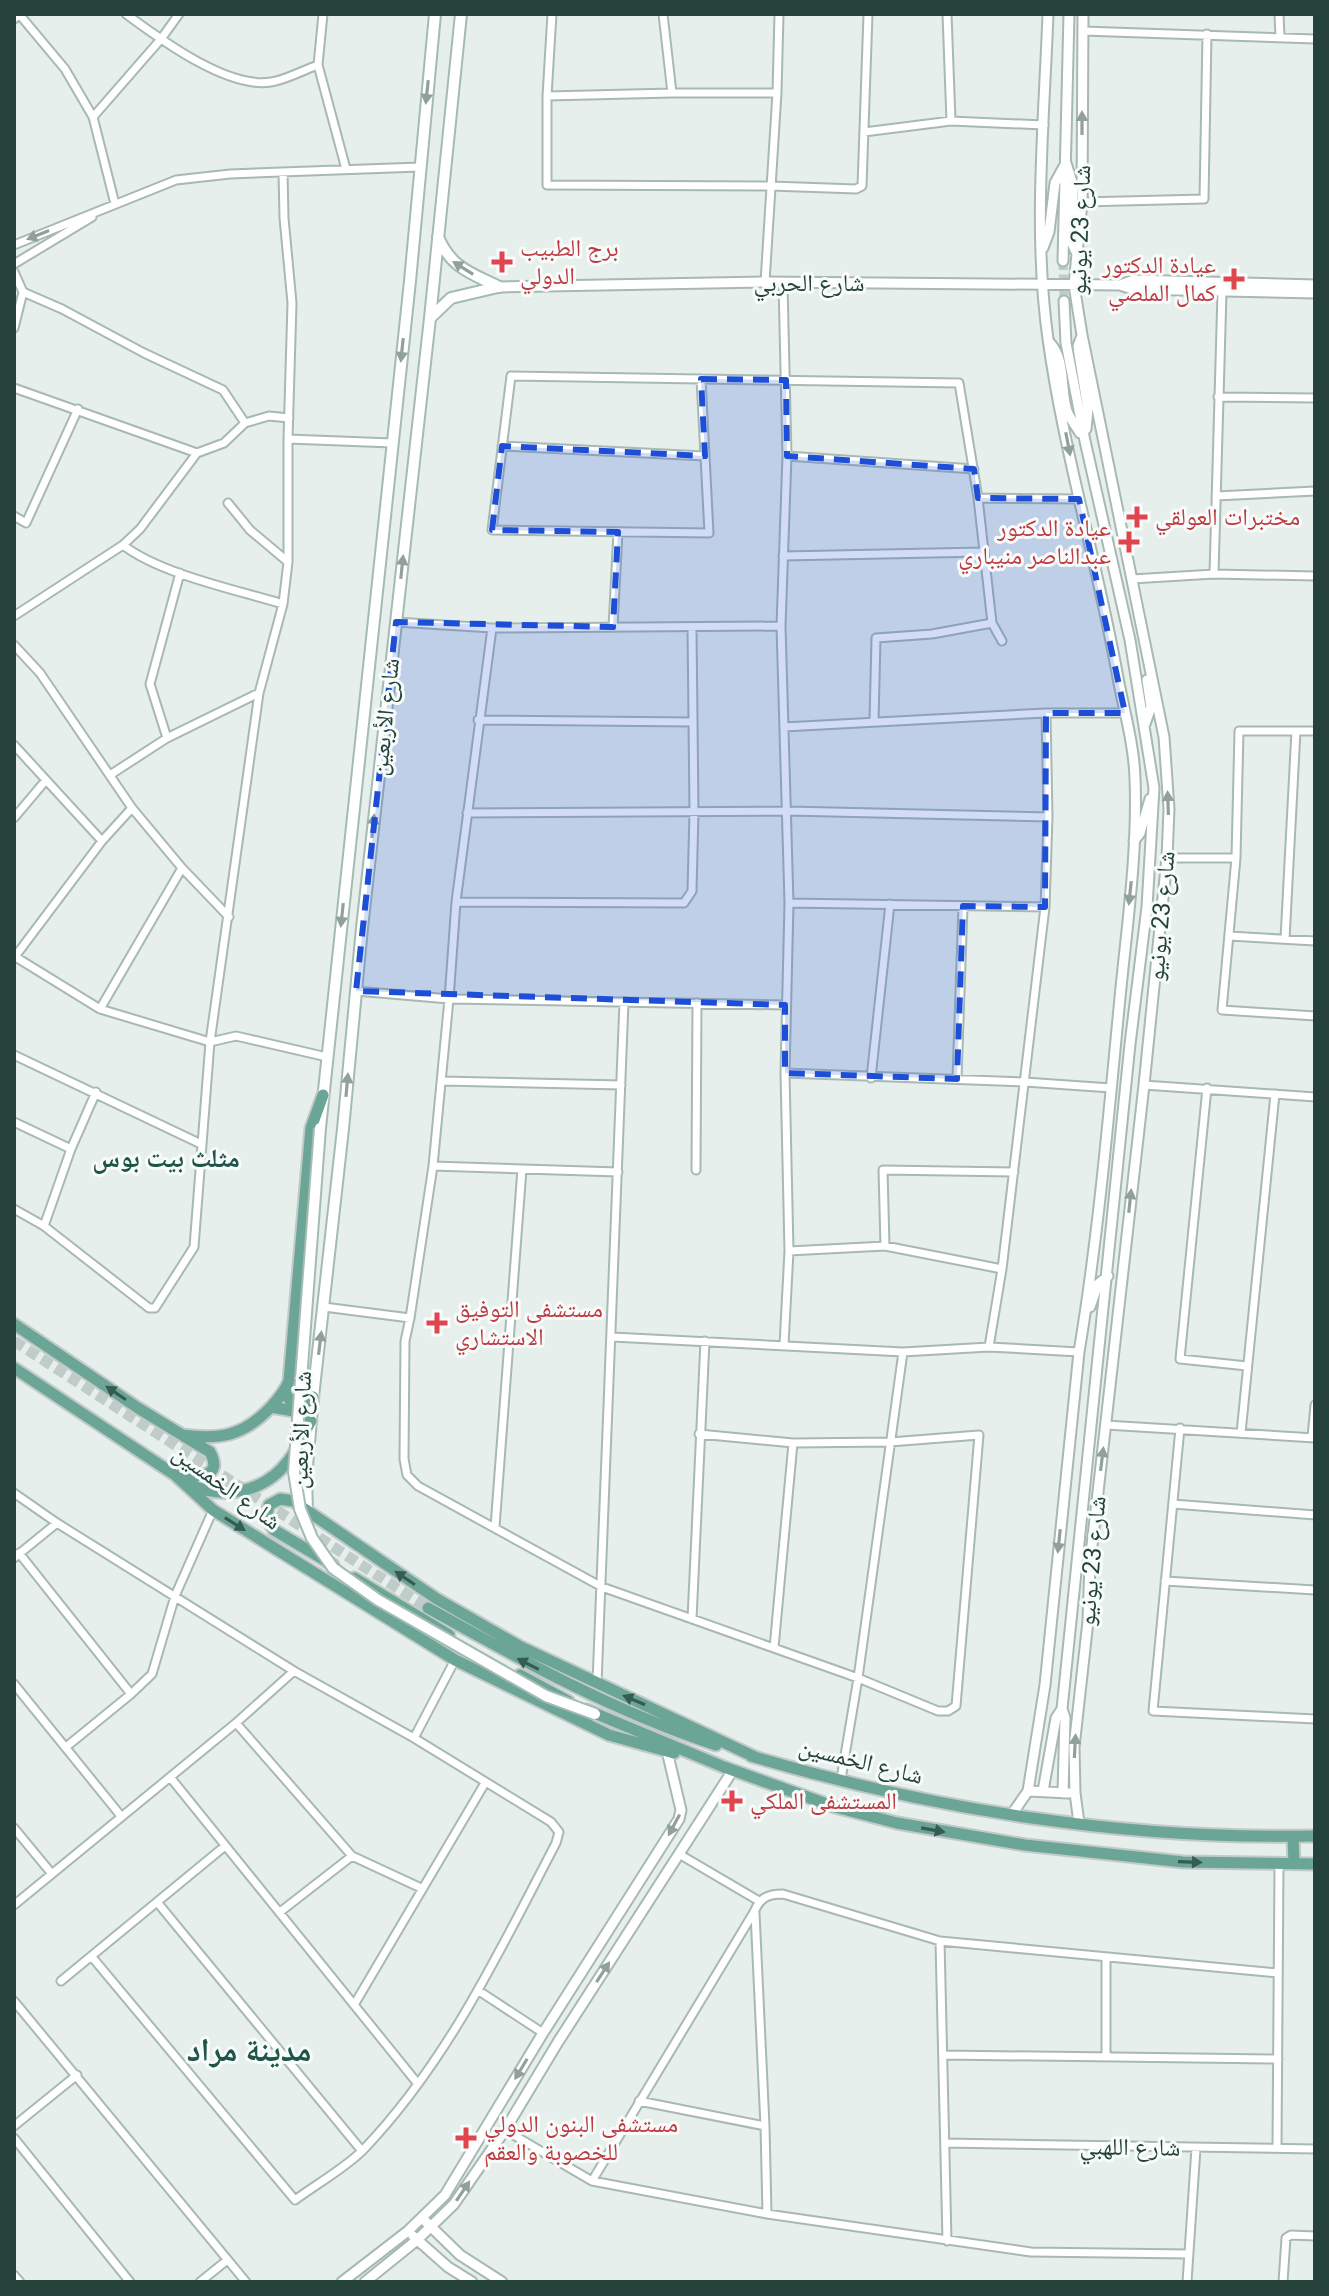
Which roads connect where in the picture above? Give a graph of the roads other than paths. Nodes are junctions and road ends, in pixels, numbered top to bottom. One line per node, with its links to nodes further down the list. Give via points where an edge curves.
1 (126, 14): 19 (street)
2 (179, 14): 19 (street)
3 (323, 14): 21 (street)
4 (435, 14): 30 (main road, شارع الأربعين, one-way to 30)
5 (461, 14): 36 (main road, شارع الأربعين)
6 (552, 14): 24 (street)
7 (663, 14): 22 (street)
8 (779, 14): 23 (street)
9 (868, 14): 28 (street)
10 (947, 14): 26 (street)
11 (1048, 14): 27 (street, شارع 23 يونيو)
12 (1069, 14): 29 (street)
13 (1083, 14): 16 (street, شارع 23 يونيو)
14 (1279, 14): 18 (street)
15 (14, 19): 25 (street, via 19,14 65,69)
16 (1083, 31): 17 (street); 34 (street, شارع 23 يونيو, one-way to 16)
17 (1207, 34): 18 (street); 34 (street, via 1204,199)
18 (1280, 37): 20 (street)
19 (161, 39): 21 (street, via 219,73 244,81 270,83); 25 (street)
20 (1315, 39)
21 (318, 65): 31 (street)
22 (672, 93): 23 (street); 24 (street)
23 (777, 93): 33 (street)
24 (547, 96): 33 (street, via 547,185)
25 (93, 117): 35 (street)
26 (951, 121): 27 (street); 28 (street)
27 (1044, 125): 38 (street, شارع 23 يونيو)
28 (864, 132): 33 (street, via 860,188)
29 (1066, 163): 38 (street, via 1055,183); 39 (street, via 1073,185 1071,241); 40 (street)
30 (420, 167): 31 (street); 68 (main road, شارع الأربعين, one-way to 68)
31 (346, 169): 32 (street)
32 (283, 172): 35 (street, via 176,180); 64 (street, via 292,303)
33 (771, 186): 43 (street)
34 (1082, 202): 39 (street, شارع 23 يونيو)
35 (115, 204): 37 (street, one-way to 37); 41 (street)
36 (438, 237): 49 (main road, one-way to 36, via 459,267); 54 (main road, شارع الأربعين)
37 (14, 245)
38 (1042, 251): 45 (street, شارع 23 يونيو)
39 (1077, 256): 46 (street, شارع 23 يونيو)
40 (1063, 261)
41 (14, 264)
42 (14, 272): 50 (street)
43 (765, 282): 44 (street, شارع الحربي); 49 (street, شارع الحربي)
44 (783, 283): 45 (street, شارع الحربي); 59 (street)
45 (1043, 285): 46 (street, شارع الحربي); 57 (street, شارع 23 يونيو)
46 (1074, 285): 47 (street, شارع الحربي); 56 (street, شارع 23 يونيو)
47 (1120, 285): 48 (street, شارع الحربي, via 1134,280); 51 (street, شارع الحربي)
48 (1315, 285)
49 (499, 287): 54 (main road, via 451,298)
50 (23, 292): 55 (street); 65 (street, via 223,390)
51 (1222, 292): 52 (street, شارع الحربي); 61 (street)
52 (1315, 293)
53 (1064, 301): 67 (street, via 1066,343)
54 (430, 318): 91 (main road, شارع الأربعين, one-way to 54)
55 (14, 328)
56 (1082, 335): 67 (street, via 1078,346 1088,409); 88 (street, شارع 23 يونيو)
57 (1048, 340): 67 (street, via 1057,353 1068,412); 77 (street, شارع 23 يونيو, one-way to 77)
58 (701, 379): 59 (street); 69 (street, via 511,376); 71 (street)
59 (786, 380): 72 (street); 73 (street, via 959,383)
60 (14, 388): 63 (street)
61 (1218, 397): 62 (street); 75 (street)
62 (1315, 398)
63 (78, 409): 70 (street); 79 (street, via 26,523)
64 (289, 418): 65 (street, via 269,416); 66 (street)
65 (245, 423): 70 (street, via 224,443)
66 (288, 439): 68 (street); 84 (street)
67 (1085, 441): 107 (street)
68 (392, 443): 145 (main road, شارع الأربعين, one-way to 145)
69 (502, 446): 71 (street); 80 (street, via 492,530)
70 (197, 453): 81 (street)
71 (705, 456): 80 (street, via 709,533)
72 (787, 456): 73 (street); 83 (street)
73 (974, 469): 76 (street)
74 (1315, 491): 75 (street)
75 (1216, 496): 86 (street)
76 (978, 498): 77 (street); 82 (street)
77 (1079, 499): 102 (street, شارع 23 يونيو)
78 (228, 503): 84 (street)
79 (14, 516)
80 (618, 532): 94 (street)
81 (123, 545): 85 (street); 90 (street)
82 (983, 552): 83 (street); 92 (street)
83 (783, 556): 93 (street)
84 (288, 562): 89 (street)
85 (180, 573): 89 (street); 110 (street, via 150,684)
86 (1214, 574): 87 (street); 88 (street)
87 (1315, 576)
88 (1132, 579): 98 (street, شارع 23 يونيو)
89 (283, 604): 100 (street)
90 (14, 616)
91 (396, 622): 95 (street); 136 (main road, شارع الأربعين, one-way to 91)
92 (992, 623): 97 (street); 104 (street, via 876,638)
93 (781, 626): 96 (street); 106 (street)
94 (613, 627): 95 (street); 96 (street)
95 (492, 628): 103 (street)
96 (692, 628): 105 (street)
97 (1002, 641)
98 (1146, 643): 107 (street, via 1151,707); 123 (street, شارع 23 يونيو, one-way to 98, via 1164,737)
99 (14, 645): 112 (street, via 40,673)
100 (259, 693): 110 (street); 131 (street)
101 (1046, 713): 102 (street); 104 (street); 119 (street)
102 (1125, 713): 122 (street, شارع 23 يونيو, via 1135,776)
103 (478, 720): 105 (street); 118 (street)
104 (874, 721): 106 (street)
105 (693, 722): 117 (street)
106 (784, 727): 116 (street)
107 (1144, 727): 114 (street)
108 (1296, 731): 109 (street); 124 (street, via 1239,731); 133 (street)
109 (1315, 731)
110 (167, 738): 112 (street)
111 (14, 745): 113 (street)
112 (110, 775): 115 (street)
113 (46, 780): 120 (street); 121 (street)
114 (1154, 788): 122 (street); 172 (street, via 1147,907)
115 (132, 808): 121 (street); 125 (street)
116 (788, 811): 117 (street); 119 (street); 127 (street)
117 (694, 812): 118 (street); 126 (street, via 692,891 684,903)
118 (467, 813): 126 (street)
119 (1048, 817): 130 (street)
120 (14, 818)
121 (102, 841): 135 (street)
122 (1133, 842): 153 (street, شارع 23 يونيو, one-way to 153)
123 (1167, 858): 124 (street); 152 (street, شارع 23 يونيو)
124 (1236, 858): 132 (street)
125 (182, 868): 131 (street); 141 (street)
126 (456, 902): 137 (street)
127 (789, 903): 128 (street); 140 (street)
128 (890, 904): 129 (street); 147 (street)
129 (963, 906): 130 (street); 148 (street)
130 (1045, 907): 150 (street)
131 (229, 917): 143 (street)
132 (1229, 936): 133 (street); 142 (street, via 1222,1010)
133 (1285, 939): 134 (street)
134 (1315, 941)
135 (14, 957): 141 (street)
136 (356, 991): 137 (street); 173 (main road, شارع الأربعين, one-way to 136)
137 (449, 999): 138 (street); 149 (street)
138 (624, 1002): 139 (street); 151 (street)
139 (697, 1003): 140 (street); 164 (street)
140 (785, 1005): 146 (street)
141 (100, 1009): 143 (street)
142 (1315, 1016)
143 (210, 1042): 145 (street, via 236,1036); 160 (street)
144 (14, 1055): 155 (street)
145 (327, 1057): 157 (main road, شارع الأربعين)
146 (785, 1073): 147 (street); 170 (street)
147 (871, 1078): 148 (street)
148 (957, 1079): 150 (street)
149 (442, 1081): 151 (street); 162 (street)
150 (1025, 1082): 153 (street); 166 (street)
151 (621, 1085): 165 (street)
152 (1144, 1085): 154 (street); 190 (street, شارع 23 يونيو, one-way to 152)
153 (1111, 1088): 174 (street, شارع 23 يونيو)
154 (1207, 1088): 156 (street); 183 (street, via 1180,1359)
155 (96, 1092): 160 (street); 161 (street)
156 (1275, 1094): 158 (street); 183 (street)
157 (323, 1095): 185 (main road, via 311,1128); 221 (main road, شارع الأربعين, bridge, via 294,1472 312,1538 333,1568 378,1600 546,1696)
158 (1315, 1097)
159 (14, 1122): 161 (street)
160 (201, 1144): 168 (street, via 194,1247 155,1308)
161 (71, 1149): 168 (street)
162 (433, 1166): 163 (street); 175 (street)
163 (522, 1169): 165 (street); 205 (street)
164 (696, 1170)
165 (618, 1172): 177 (street)
166 (1014, 1172): 169 (street, via 883,1170); 171 (street)
167 (14, 1209): 168 (street)
168 (44, 1226)
169 (885, 1246): 170 (street); 171 (street)
170 (789, 1251): 179 (street)
171 (1002, 1269): 180 (street)
172 (1108, 1276): 174 (street, via 1098,1284); 220 (street)
173 (324, 1307): 175 (street); 186 (main road, شارع الأربعين, one-way to 173)
174 (1085, 1314): 182 (street, شارع 23 يونيو)
175 (410, 1318): 205 (street, via 405,1341 407,1475)
176 (14, 1324): 194 (main road, one-way to 176)
177 (612, 1337): 178 (street); 208 (street)
178 (705, 1341): 179 (street); 193 (street)
179 (784, 1345): 181 (street)
180 (989, 1347): 181 (street); 182 (street)
181 (903, 1352): 196 (street)
182 (1079, 1352): 232 (street, شارع 23 يونيو, one-way to 232, via 1045,1685)
183 (1247, 1366): 192 (street)
184 (14, 1368): 198 (main road, شارع الخمسين)
185 (285, 1390): 186 (main road, via 297,1404); 188 (main road)
186 (313, 1397): 189 (main road, شارع الأربعين)
187 (1315, 1405): 195 (street)
188 (271, 1407): 189 (main road); 194 (main road, via 242,1431 204,1438)
189 (311, 1421): 198 (main road, via 289,1461 245,1492 204,1490); 203 (main road, شارع الأربعين, via 307,1512)
190 (1106, 1425): 191 (street); 235 (street, شارع 23 يونيو, one-way to 190, via 1074,1747)
191 (1180, 1428): 192 (street); 200 (street)
192 (1241, 1433): 195 (street)
193 (699, 1434): 197 (street); 212 (street)
194 (182, 1435): 198 (main road, via 210,1452 213,1466 203,1476)
195 (1313, 1438)
196 (890, 1442): 197 (street); 216 (street); 216 (street, via 979,1435 956,1706 938,1711)
197 (793, 1443): 213 (street)
198 (180, 1479): 201 (main road, شارع الخمسين)
199 (14, 1493): 204 (street)
200 (1173, 1504): 202 (street); 207 (street)
201 (213, 1510): 210 (street); 214 (main road, شارع الخمسين, one-way to 214)
202 (1315, 1515)
203 (321, 1522): 218 (main road, one-way to 203, via 437,1599); 221 (main road, شارع الخمسين, via 293,1501 280,1499 269,1505 266,1517 274,1530 405,1609)
204 (57, 1523): 206 (street); 210 (street)
205 (495, 1527): 208 (street)
206 (17, 1556): 219 (street)
207 (1165, 1581): 209 (street); 222 (street, via 1153,1711)
208 (602, 1587): 212 (street); 218 (street)
209 (1315, 1590)
210 (175, 1596): 215 (street); 219 (street, via 152,1674)
211 (428, 1608): 227 (main road, شارع الخمسين, one-way to 211, via 596,1697)
212 (692, 1619): 213 (street)
213 (774, 1648): 216 (street)
214 (455, 1660): 224 (street); 226 (main road, شارع الخمسين, via 609,1735)
215 (294, 1671): 223 (street); 224 (street)
216 (858, 1678): 230 (street)
217 (14, 1684): 225 (street)
218 (597, 1684): 227 (main road, one-way to 218)
219 (131, 1694): 225 (street)
220 (1062, 1709): 233 (street); 234 (street)
221 (595, 1714): 228 (main road, شارع الخمسين)
222 (1315, 1719)
223 (236, 1723): 229 (street); 244 (street)
224 (414, 1738): 231 (street)
225 (66, 1747): 237 (street)
226 (667, 1751): 228 (main road, شارع الخمسين); 265 (street, one-way to 265, via 679,1819)
227 (755, 1757): 230 (main road, شارع الخمسين)
228 (729, 1768): 243 (street); 245 (main road, شارع الخمسين, one-way to 245, via 835,1807 911,1826 1183,1862)
229 (170, 1777): 237 (street); 242 (street)
230 (841, 1779): 236 (main road, شارع الخمسين)
231 (485, 1783): 249 (street); 260 (street, via 559,1832)
232 (1028, 1791): 233 (street); 236 (street, شارع 23 يونيو)
233 (1043, 1791): 234 (street)
234 (1063, 1793): 235 (street)
235 (1075, 1793): 238 (street, شارع 23 يونيو)
236 (1012, 1814): 238 (main road, شارع الخمسين)
237 (121, 1816): 248 (street)
238 (1079, 1823): 241 (main road, شارع الخمسين, via 1188,1835)
239 (14, 1828): 248 (street)
240 (1315, 1836): 241 (main road, شارع الخمسين)
241 (1293, 1837): 246 (main road)
242 (225, 1846): 251 (street); 253 (street)
243 (679, 1854): 250 (street); 274 (street, one-way to 243)
244 (352, 1856): 249 (street); 253 (street)
245 (1279, 1864): 246 (main road, شارع الخمسين); 258 (street)
246 (1294, 1864): 247 (main road, شارع الخمسين)
247 (1315, 1864)
248 (52, 1874): 252 (street)
249 (421, 1888): 262 (street)
250 (759, 1901): 254 (street); 255 (street, via 783,1894)
251 (157, 1902): 256 (street); 280 (street)
252 (14, 1905)
253 (280, 1912): 262 (street)
254 (754, 1912): 271 (street); 273 (street)
255 (940, 1941): 257 (street); 266 (street)
256 (92, 1957): 259 (street); 280 (street, via 295,2200)
257 (1106, 1957): 258 (street); 267 (street)
258 (1278, 1973): 268 (street)
259 (61, 1981)
260 (479, 1991): 265 (street); 270 (street)
261 (14, 2001): 263 (street)
262 (354, 2005): 270 (street)
263 (23, 2011): 264 (street); 269 (street)
264 (14, 2018)
265 (543, 2033): 283 (street, one-way to 283, via 445,2195)
266 (944, 2055): 267 (street); 276 (street)
267 (1106, 2057): 268 (street)
268 (1278, 2059): 278 (street)
269 (77, 2075): 272 (street); 290 (street)
270 (418, 2084): 280 (street)
271 (639, 2101): 273 (street); 281 (street)
272 (14, 2126)
273 (765, 2126): 282 (street)
274 (505, 2130): 281 (street); 284 (street, one-way to 274)
275 (14, 2138): 293 (street)
276 (945, 2143): 277 (street, شارع اللهبي); 288 (street)
277 (1196, 2148): 278 (street, شارع اللهبي); 289 (street)
278 (1277, 2148): 279 (street, شارع اللهبي)
279 (1315, 2149)
280 (362, 2151)
281 (592, 2181): 282 (street)
282 (767, 2214): 288 (street)
283 (422, 2218): 284 (street); 285 (street)
284 (431, 2228): 287 (street); 299 (street)
285 (408, 2231): 287 (street); 296 (street)
286 (1315, 2236): 301 (street, via 1286,2238)
287 (417, 2240): 297 (street); 298 (street)
288 (947, 2241): 289 (street, via 1031,2252)
289 (1188, 2254): 300 (street)
290 (226, 2261): 294 (street); 295 (street)
291 (14, 2275): 292 (street)
292 (20, 2282)
293 (130, 2282)
294 (200, 2282)
295 (246, 2282)
296 (342, 2282)
297 (365, 2282)
298 (472, 2282)
299 (502, 2282)
300 (1187, 2282)
301 (1283, 2282)

